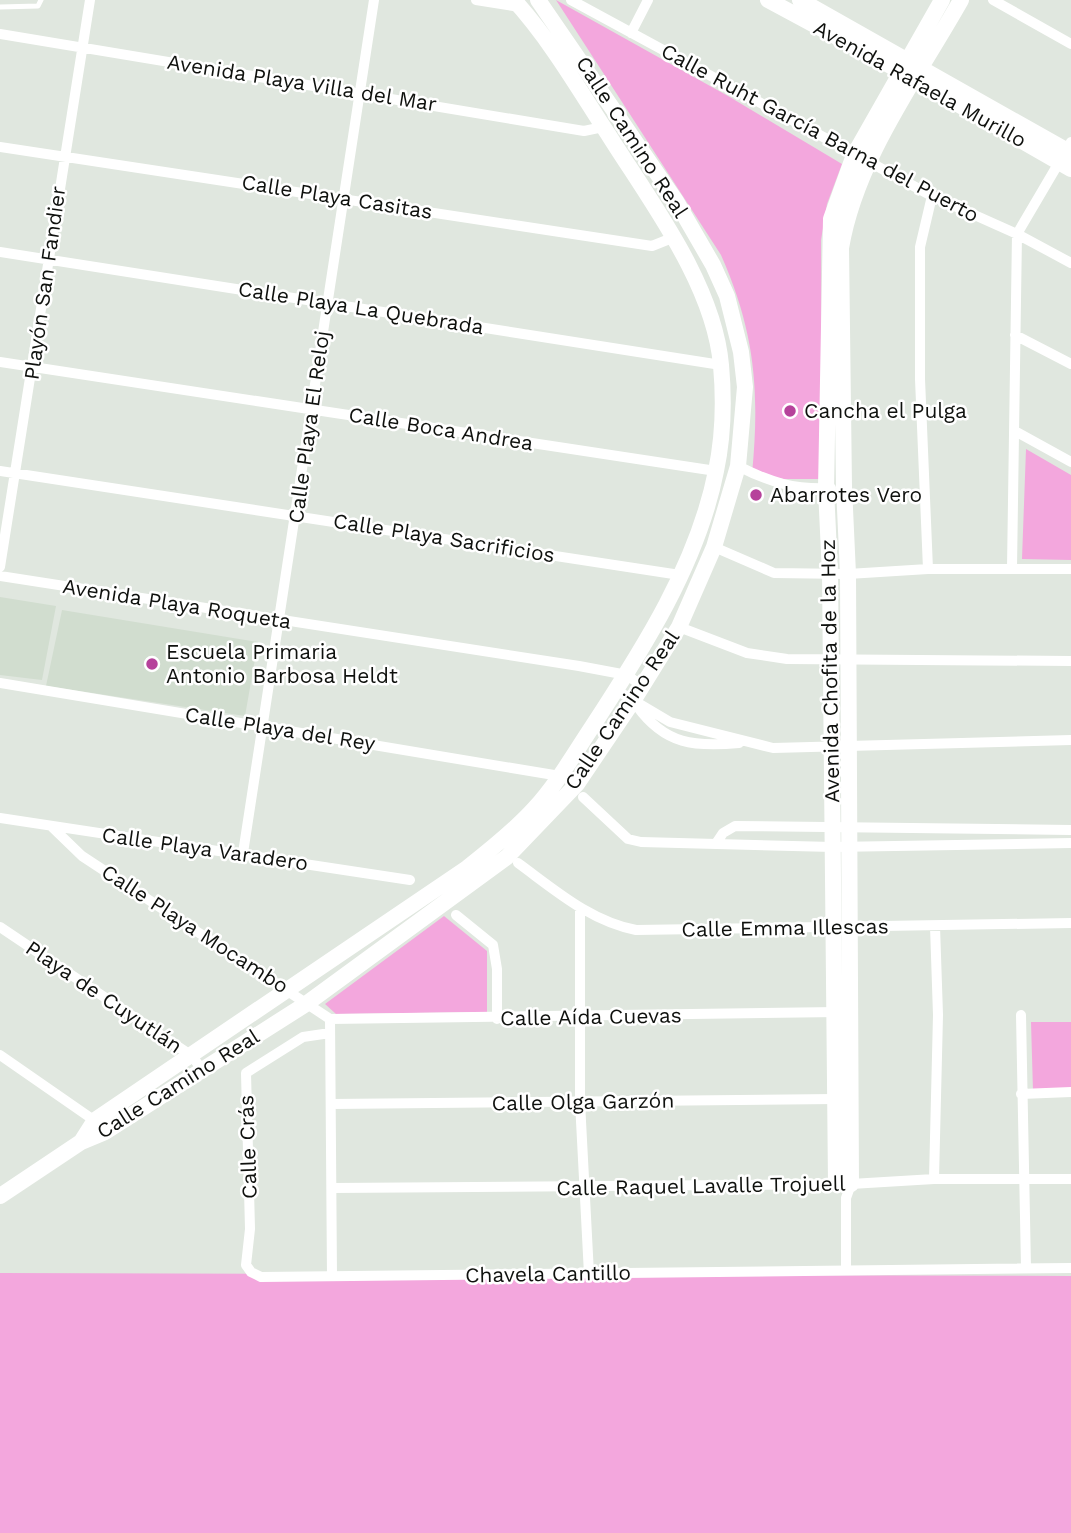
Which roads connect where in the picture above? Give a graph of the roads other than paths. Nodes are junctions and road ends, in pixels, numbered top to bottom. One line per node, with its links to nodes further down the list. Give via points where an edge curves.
1 (41, 0): 14 (lane, via 31,8)
2 (90, 0): 18 (street, Playón San Fandier)
3 (374, 0): 21 (street, Calle Playa El Reloj)
4 (477, 0): 13 (street)
5 (538, 0): 44 (street, Calle Camino Real, via 676,201 722,286 736,323 745,387)
6 (571, 0): 15 (street, Calle Ruht García Barna del Puerto)
7 (648, 0): 15 (street)
8 (768, 0): 19 (street, Avenida Rafaela Murillo)
9 (800, 0): 19 (street, Avenida Rafaela Murillo)
10 (942, 0): 19 (street, Avenida Chofita de la Hoz)
11 (961, 0): 20 (street, Avenida Chofita de la Hoz)
12 (993, 0): 17 (street)
13 (517, 3): 22 (street, Calle Camino Real, via 547,38)
14 (0, 7)
15 (631, 33): 26 (street, Calle Ruht García Barna del Puerto)
16 (0, 34): 18 (street, Avenida Playa Villa del Mar)
17 (1071, 44)
18 (83, 47): 21 (street, Avenida Playa Villa del Mar); 25 (street, Playón San Fandier)
19 (904, 65): 20 (street, Avenida Rafaela Murillo); 26 (street, Avenida Chofita de la Hoz)
20 (919, 73): 24 (street, Avenida Rafaela Murillo); 26 (street, Avenida Chofita de la Hoz)
21 (360, 92): 22 (street, Avenida Playa Villa del Mar, via 584,131); 28 (street, Calle Playa El Reloj)
22 (603, 127): 30 (street, Calle Camino Real)
23 (0, 147): 25 (street, Calle Playa Casitas)
24 (1068, 156): 29 (street)
25 (64, 158): 28 (street, Calle Playa Casitas); 32 (street, Playón San Fandier)
26 (861, 158): 27 (street, Calle Ruht García Barna del Puerto); 37 (street, Avenida Chofita de la Hoz, via 831,219 828,253)
27 (932, 196): 29 (street, Calle Ruht García Barna del Puerto); 54 (street, via 920,247)
28 (343, 198): 30 (street, Calle Playa Casitas, via 652,246); 34 (street, Calle Playa El Reloj)
29 (1017, 234): 33 (street, Calle Ruht García Barna del Puerto); 35 (street)
30 (672, 238): 39 (street, Calle Camino Real, via 703,296)
31 (0, 252): 32 (street, Calle Playa La Quebrada)
32 (48, 260): 34 (street, Calle Playa La Quebrada); 40 (street, Playón San Fandier)
33 (1071, 263)
34 (327, 302): 39 (street, Calle Playa La Quebrada); 41 (street, Calle Playa El Reloj)
35 (1015, 335): 38 (street); 42 (street)
36 (0, 362): 40 (street, Calle Boca Andrea)
37 (836, 364): 48 (street, Avenida Chofita de la Hoz); 49 (street, Avenida Chofita de la Hoz)
38 (1071, 364)
39 (721, 365): 46 (street, Calle Camino Real)
40 (34, 366): 41 (street, Calle Boca Andrea); 47 (street, Playón San Fandier)
41 (313, 409): 46 (street, Calle Boca Andrea); 50 (street, Calle Playa El Reloj)
42 (1015, 431): 43 (street); 53 (street)
43 (1071, 463)
44 (738, 466): 49 (street, via 771,483); 51 (street, Calle Camino Real)
45 (0, 471): 47 (street, Calle Playa Sacrificios)
46 (716, 471): 58 (street, Calle Camino Real)
47 (15, 473): 50 (street, Calle Playa Sacrificios); 52 (street, Playón San Fandier)
48 (844, 487): 49 (street); 57 (street, Avenida Chofita de la Hoz)
49 (826, 489): 56 (street, Avenida Chofita de la Hoz)
50 (296, 515): 58 (street, Calle Playa Sacrificios); 60 (street, Calle Playa El Reloj)
51 (714, 547): 56 (street, via 774,573); 61 (street, Calle Camino Real)
52 (0, 567)
53 (1012, 568): 54 (street); 55 (street)
54 (928, 569): 57 (street)
55 (1071, 569)
56 (830, 574): 57 (street); 62 (street, Avenida Chofita de la Hoz)
57 (848, 574): 63 (street, Avenida Chofita de la Hoz)
58 (680, 575): 65 (street, Calle Camino Real)
59 (0, 576): 60 (street, Avenida Playa Roqueta)
60 (278, 620): 65 (street, Avenida Playa Roqueta); 70 (street, Calle Playa El Reloj)
61 (679, 627): 62 (street, via 747,653); 67 (street, Calle Camino Real)
62 (830, 661): 63 (street); 72 (street, Avenida Chofita de la Hoz)
63 (848, 661): 64 (street); 72 (street, Avenida Chofita de la Hoz)
64 (1071, 661)
65 (627, 675): 67 (street, Avenida Playa Roqueta); 68 (street, Calle Camino Real)
66 (0, 683): 70 (street, Calle Playa del Rey)
67 (642, 686): 69 (street, Calle Camino Real)
68 (617, 690): 69 (street); 73 (street, Calle Camino Real)
69 (633, 701): 72 (street, via 670,722 773,748); 95 (street, Calle Camino Real, via 577,783 507,857)
70 (262, 726): 73 (street, Calle Playa del Rey); 84 (street, Calle Playa El Reloj)
71 (1071, 740): 72 (street)
72 (839, 747): 77 (street, Avenida Chofita de la Hoz); 78 (street, Avenida Chofita de la Hoz)
73 (560, 776): 94 (street, Calle Camino Real, via 501,841)
74 (583, 797): 80 (street, via 628,839)
75 (0, 818): 76 (street, Calle Playa Varadero)
76 (52, 827): 84 (street, Calle Playa Varadero); 94 (street, Calle Playa Mocambo, via 82,856)
77 (832, 829): 78 (street); 80 (street, via 735,826); 83 (street, Avenida Chofita de la Hoz)
78 (850, 829): 79 (street); 82 (street, Avenida Chofita de la Hoz)
79 (1071, 830)
80 (718, 842): 83 (street)
81 (1071, 844): 82 (street)
82 (851, 846): 83 (street); 91 (street, Avenida Chofita de la Hoz)
83 (833, 847): 93 (street, Avenida Chofita de la Hoz)
84 (243, 853): 86 (street, Calle Playa Varadero)
85 (518, 863): 87 (street, Calle Emma Illescas)
86 (410, 880)
87 (580, 908): 93 (street, Calle Emma Illescas, via 611,925 636,930); 99 (street)
88 (456, 915): 101 (street, via 493,945)
89 (1071, 923): 90 (street, Calle Emma Illescas)
90 (935, 926): 91 (street, Calle Emma Illescas); 113 (street)
91 (852, 927): 93 (street, Calle Emma Illescas); 96 (street, Avenida Chofita de la Hoz)
92 (0, 928): 104 (street, Playa de Cuyutlán)
93 (832, 928): 97 (street, Avenida Chofita de la Hoz)
94 (289, 990): 95 (street, Calle Playa Mocambo); 104 (street, Calle Camino Real)
95 (306, 1004): 100 (street, Calle Playa Mocambo); 105 (street, Calle Camino Real)
96 (852, 1012): 97 (street, Calle Aída Cuevas); 117 (street, Avenida Chofita de la Hoz)
97 (833, 1013): 99 (street, Calle Aída Cuevas); 108 (street, Avenida Chofita de la Hoz)
98 (1021, 1015): 107 (street)
99 (580, 1017): 101 (street, Calle Aída Cuevas); 109 (street)
100 (330, 1019): 101 (street, Calle Aída Cuevas); 102 (street)
101 (497, 1019)
102 (330, 1033): 110 (street); 122 (street, Calle Crás, via 303,1037 246,1073 250,1178 246,1265)
103 (0, 1055): 111 (street)
104 (192, 1056): 105 (street, Playa de Cuyutlán); 111 (street, Calle Camino Real)
105 (203, 1071): 111 (street, Calle Camino Real)
106 (1071, 1092): 107 (street)
107 (1021, 1094): 114 (street)
108 (835, 1099): 109 (street, Calle Olga Garzón); 117 (street, Avenida Chofita de la Hoz)
109 (580, 1102): 110 (street, Calle Olga Garzón); 116 (street)
110 (331, 1104): 115 (street)
111 (100, 1126): 118 (street, Calle Camino Real)
112 (1071, 1179): 114 (street, Calle Raquel Lavalle Trojuell)
113 (934, 1180): 114 (street, Calle Raquel Lavalle Trojuell); 117 (street, Calle Raquel Lavalle Trojuell)
114 (1022, 1180): 119 (street)
115 (332, 1188): 116 (street, Calle Raquel Lavalle Trojuell); 124 (street)
116 (583, 1188): 117 (street, Calle Raquel Lavalle Trojuell); 123 (street)
117 (844, 1189): 121 (street, Avenida Chofita de la Hoz)
118 (2, 1191)
119 (1026, 1268): 120 (street, Chavela Cantillo); 121 (street, Chavela Cantillo)
120 (1071, 1268)
121 (846, 1269): 123 (street, Chavela Cantillo)
122 (251, 1272): 124 (street, Chavela Cantillo, via 261,1277)
123 (589, 1274): 124 (street, Chavela Cantillo)
124 (332, 1276)

